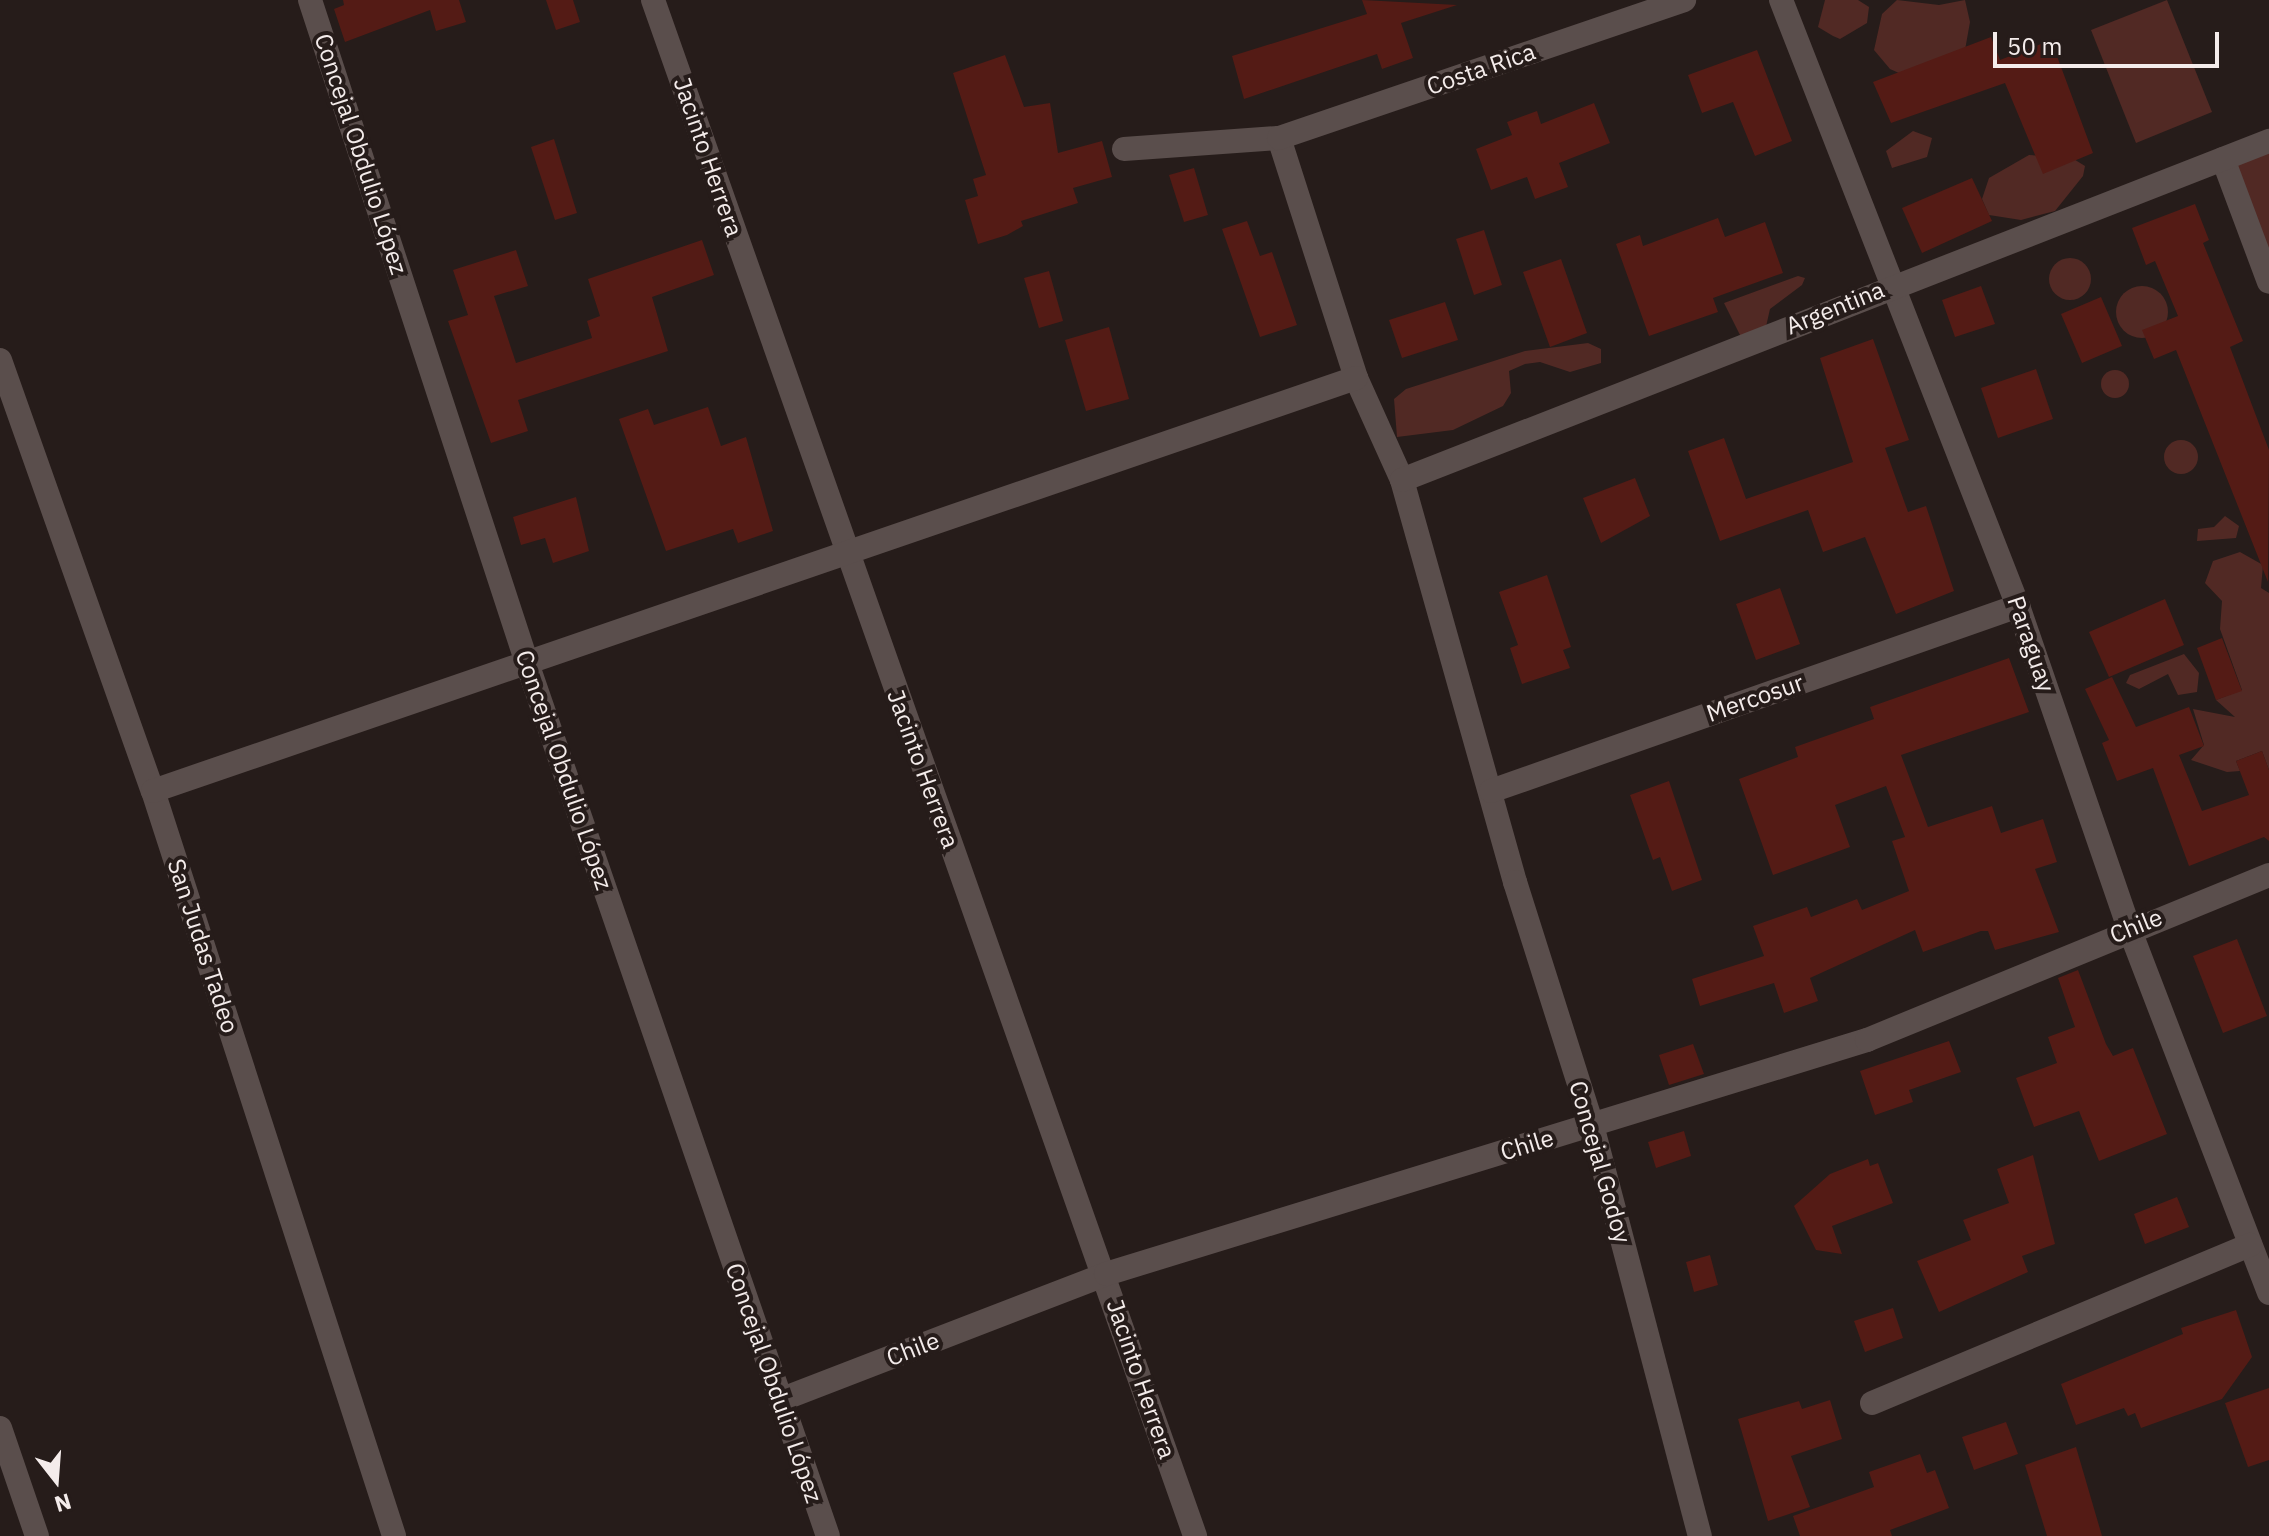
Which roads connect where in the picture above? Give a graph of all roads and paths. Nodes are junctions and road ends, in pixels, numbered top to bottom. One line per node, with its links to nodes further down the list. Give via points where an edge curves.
1 (310, 0): 16 (street, Concejal Obdulio López)
2 (653, 0): 14 (street, Jacinto Herrera)
3 (1684, 0): 5 (street, Costa Rica)
4 (1781, 0): 10 (street, Paraguay)
5 (1279, 138): 7 (street, Costa Rica); 12 (street, Concejal Godoy)
6 (2269, 141): 8 (street, Argentina)
7 (1124, 149)
8 (2223, 159): 9 (street); 10 (street, Argentina)
9 (2269, 282)
10 (1893, 285): 13 (street, Argentina); 15 (street, Paraguay)
11 (0, 360): 17 (street, San Judas Tadeo)
12 (1356, 378): 13 (street, Concejal Godoy); 14 (street)
13 (1402, 480): 18 (street, Concejal Godoy)
14 (845, 555): 16 (street); 23 (street, Jacinto Herrera)
15 (2018, 606): 18 (street, Mercosur); 20 (street, Paraguay)
16 (527, 663): 17 (street); 25 (street, Concejal Obdulio López)
17 (153, 791): 29 (street, San Judas Tadeo)
18 (1491, 791): 21 (street, Concejal Godoy)
19 (2269, 875): 20 (street, Chile)
20 (2129, 928): 21 (street, Chile, via 1867,1040); 22 (street, Paraguay)
21 (1592, 1125): 23 (street, Chile); 32 (street, Concejal Godoy)
22 (2250, 1245): 24 (street, Paraguay); 26 (street)
23 (1106, 1274): 25 (street, Chile); 31 (street, Jacinto Herrera)
24 (2269, 1293)
25 (780, 1400): 30 (street, Concejal Obdulio López)
26 (1872, 1403)
27 (0, 1428): 28 (street)
28 (37, 1536)
29 (394, 1536)
30 (828, 1536)
31 (1195, 1536)
32 (1700, 1536)

